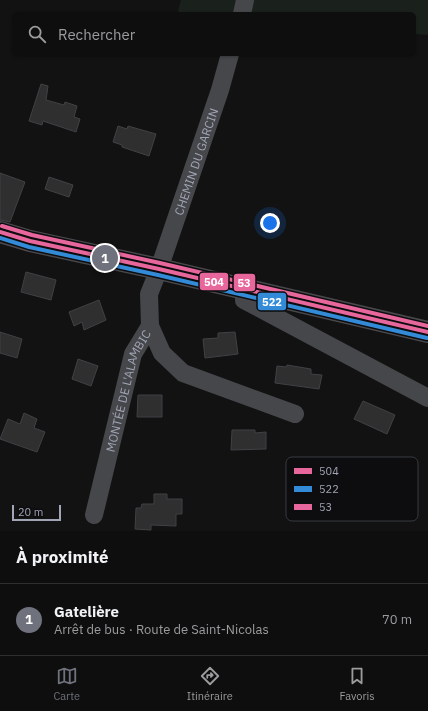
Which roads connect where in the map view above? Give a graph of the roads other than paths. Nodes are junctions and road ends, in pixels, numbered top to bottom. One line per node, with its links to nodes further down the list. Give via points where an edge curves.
1 (246, 0): 2 (street)
2 (243, 12)
3 (229, 56): 5 (street, CHEMIN DU GARCIN)
4 (0, 232): 5 (main road)
5 (159, 269): 6 (main road); 7 (street, MONTÉE DE L'ALAMBIC, via 149,294)
6 (246, 289): 8 (main road); 9 (street, via 244,300)
7 (150, 326): 10 (street, via 162,354 183,373); 11 (street, MONTÉE DE L'ALAMBIC, via 133,354)
8 (428, 332)
9 (428, 398)
10 (295, 414)
11 (94, 515)

